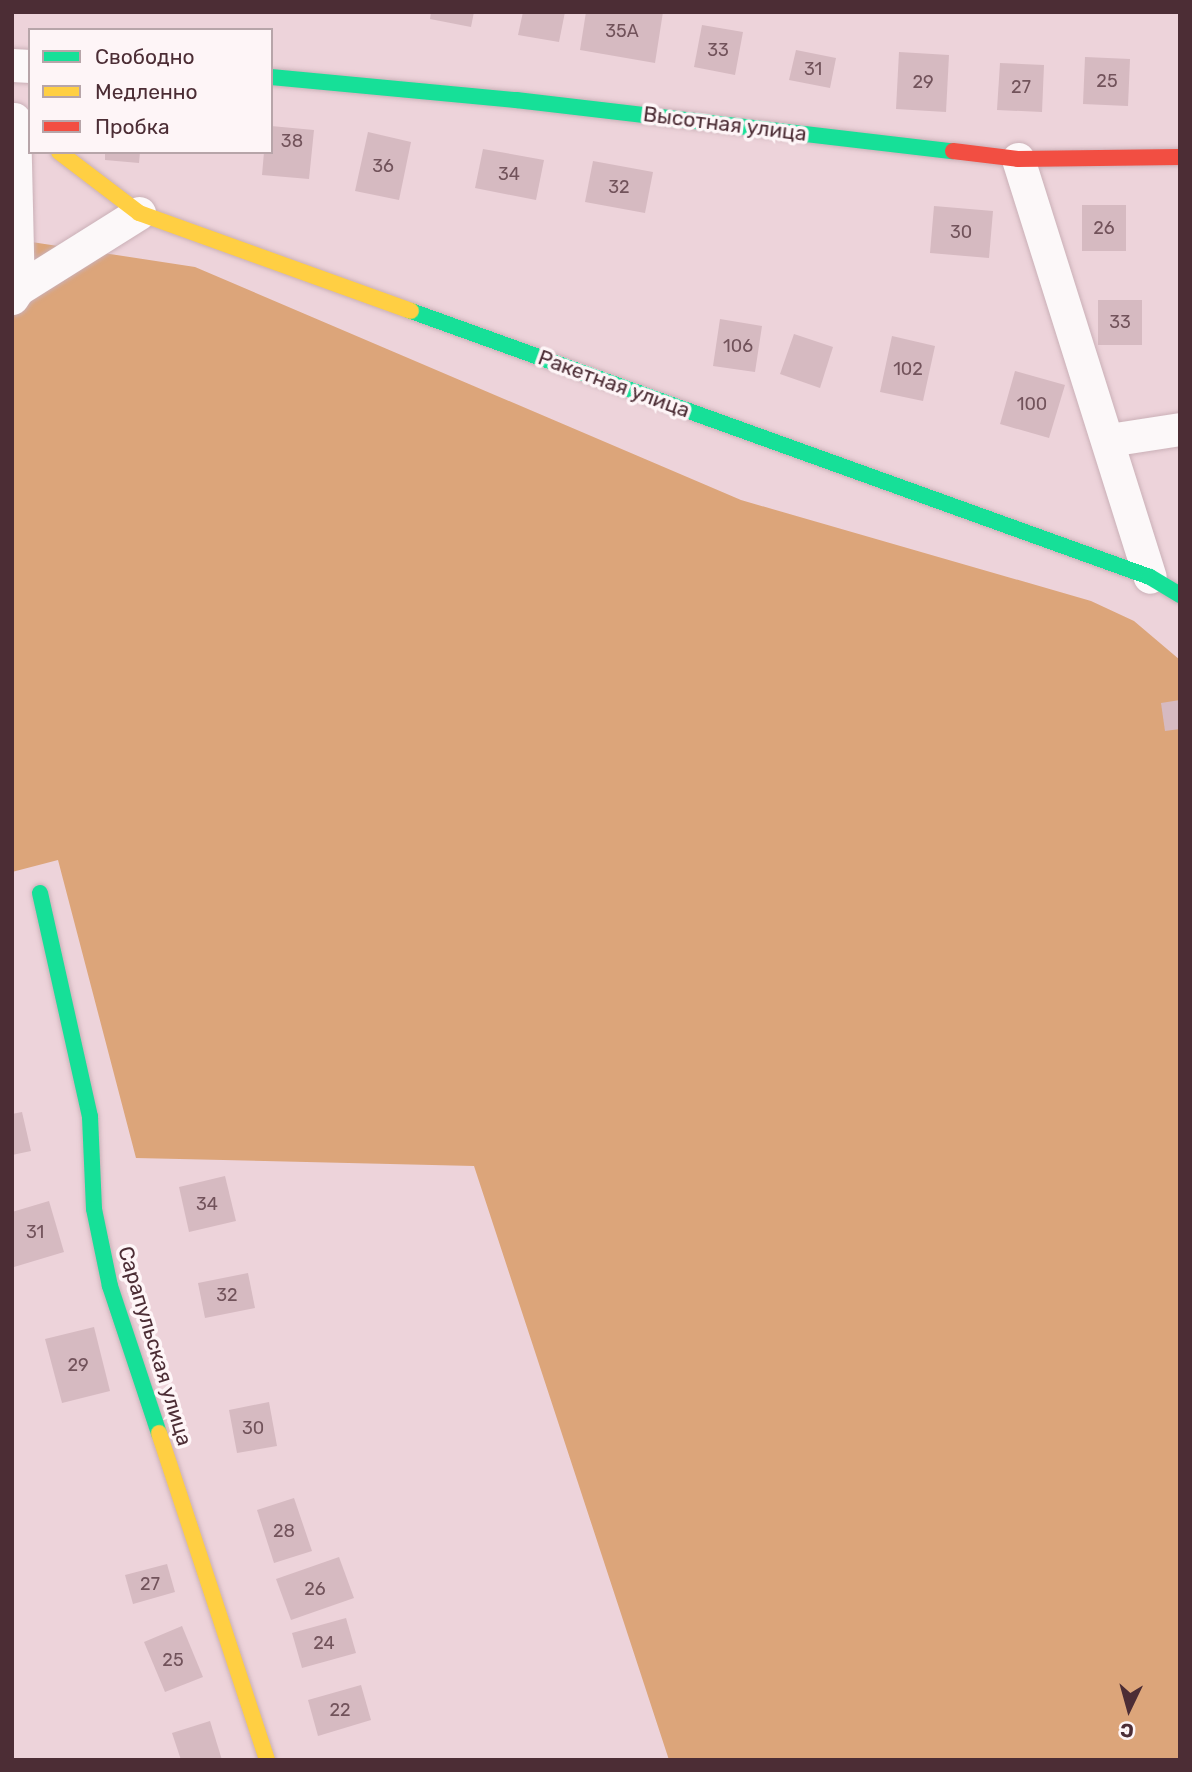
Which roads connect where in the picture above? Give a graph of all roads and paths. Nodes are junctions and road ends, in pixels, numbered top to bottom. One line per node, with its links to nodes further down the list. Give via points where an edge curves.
1 (273, 77): 5 (street, Высотная улица, via 516,100)
2 (19, 122): 7 (street)
3 (61, 154): 6 (street, Ракетная улица)
4 (1180, 157): 5 (street, Высотная улица)
5 (1018, 159): 9 (street)
6 (139, 213): 7 (street); 10 (street, Ракетная улица)
7 (15, 294)
8 (1180, 429): 9 (street)
9 (1109, 440): 10 (street)
10 (1150, 577): 11 (street, Ракетная улица)
11 (1180, 595)
12 (40, 893): 13 (street, Сарапульская улица, via 90,1117 94,1209 110,1286)
13 (267, 1760)

